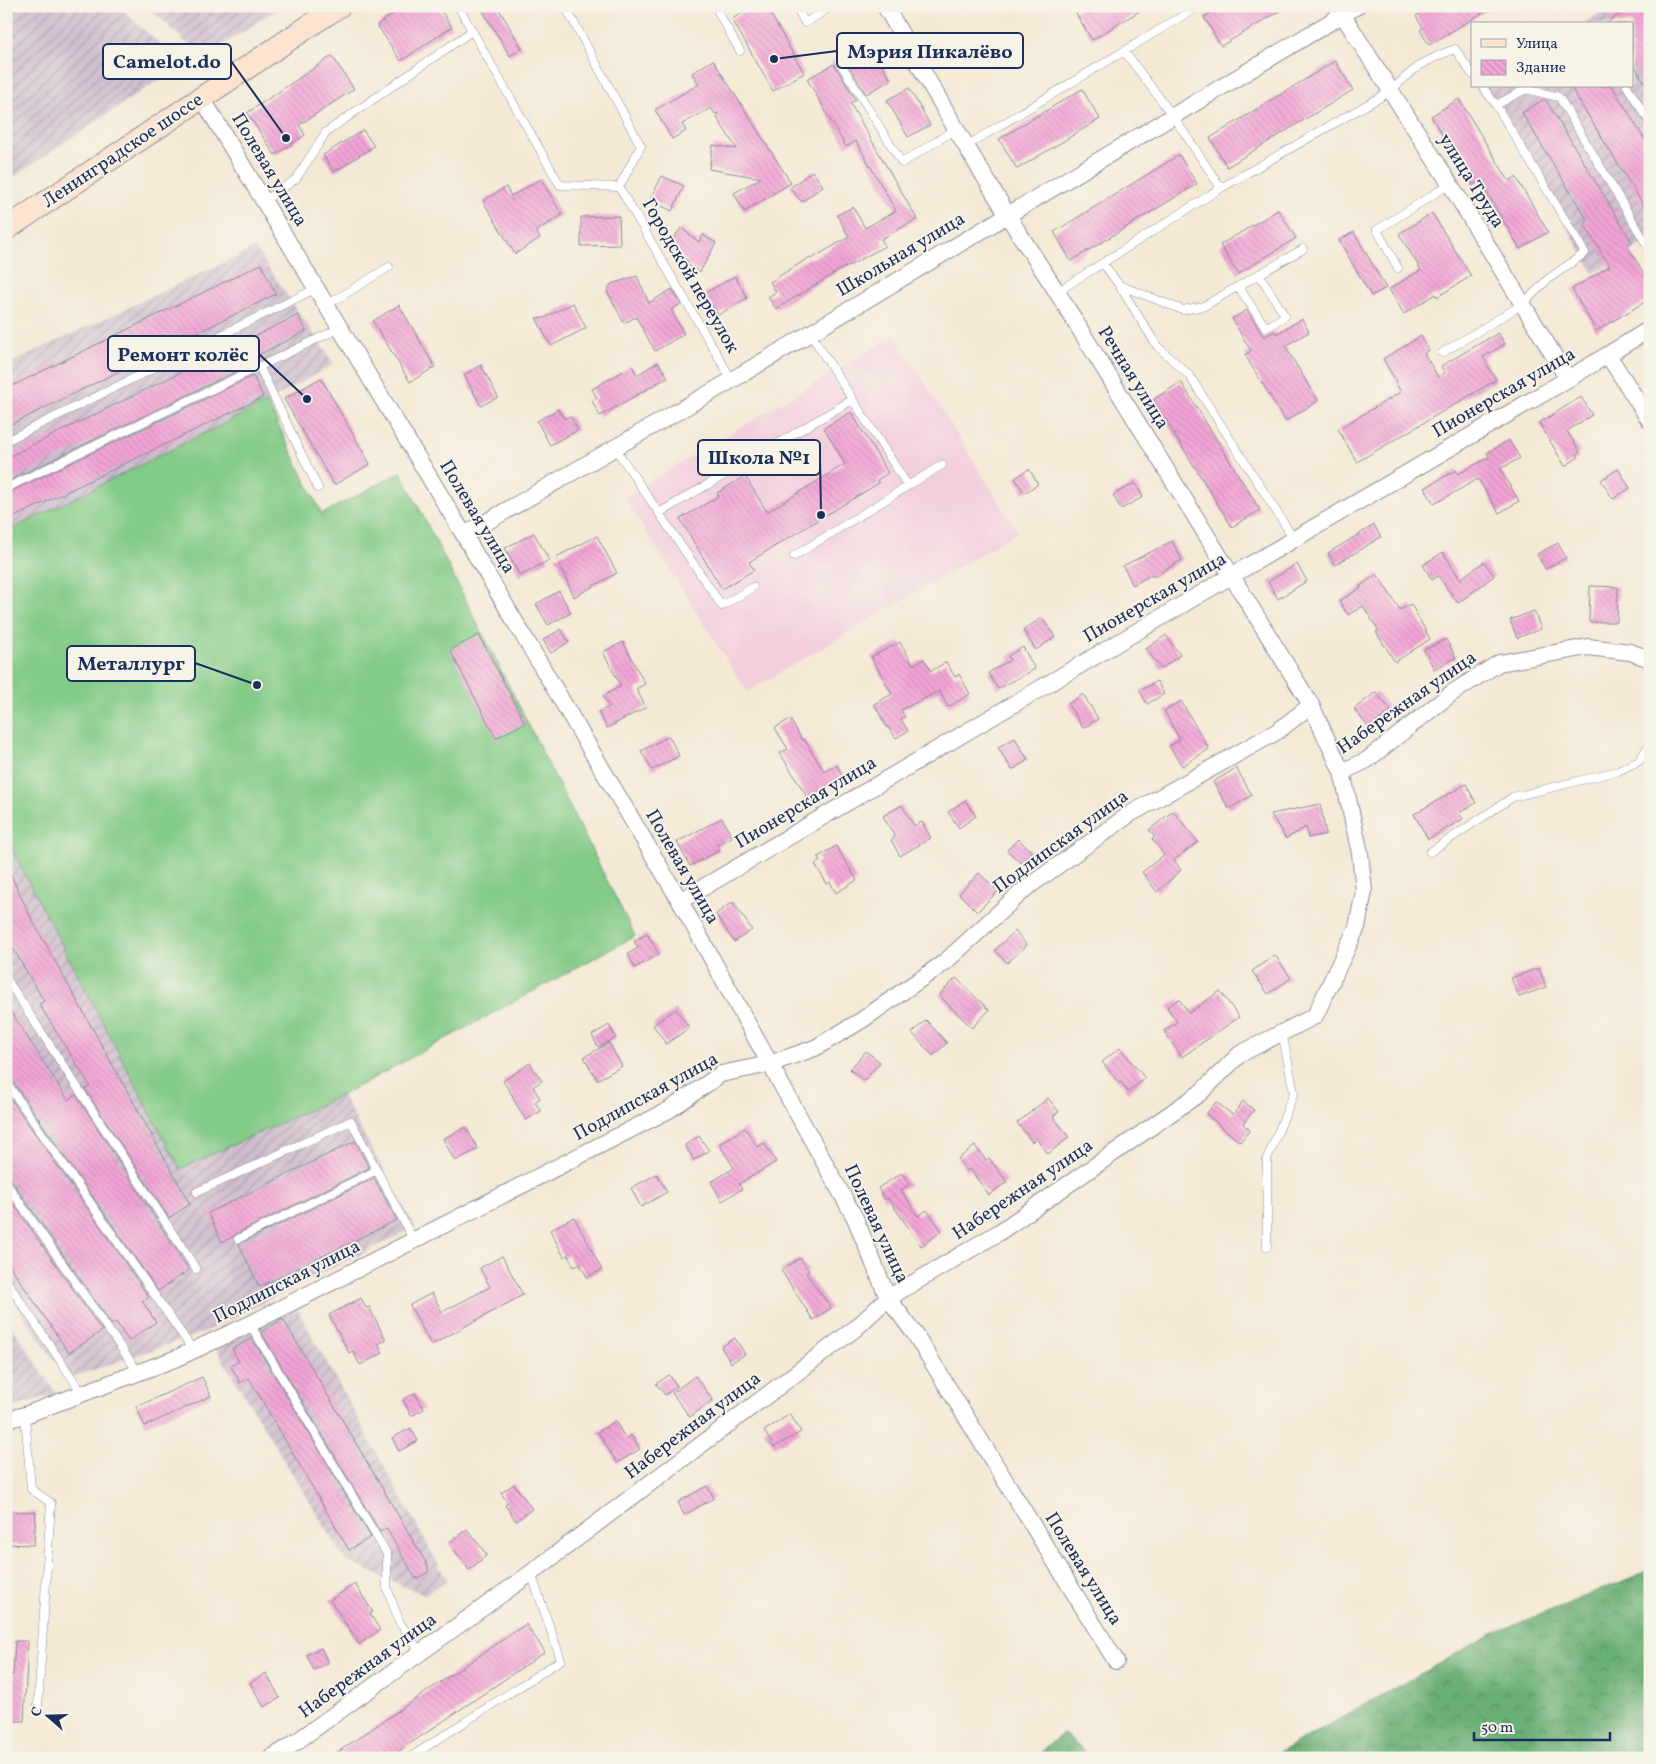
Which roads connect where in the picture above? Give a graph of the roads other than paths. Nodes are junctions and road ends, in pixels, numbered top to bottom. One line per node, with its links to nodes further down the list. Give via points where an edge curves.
1 (339, 6): 19 (main road, Ленинградское шоссе)
2 (458, 6): 11 (lane)
3 (565, 6): 26 (lane, Городской переулок, via 641,146)
4 (719, 6): 12 (lane, via 718,12)
5 (796, 6): 6 (lane, via 805,23)
6 (832, 6)
7 (885, 6): 23 (street, Речная улица)
8 (1199, 6): 13 (lane)
9 (1356, 6): 10 (street, Школьная улица)
10 (1339, 11): 18 (street, улица Труда); 21 (street, Школьная улица)
11 (472, 31): 26 (lane, Городской переулок, via 560,184); 28 (lane, via 326,132 296,179)
12 (740, 51)
13 (1124, 51): 21 (lane); 24 (lane)
14 (839, 61): 23 (lane, via 902,163)
15 (1471, 73): 18 (lane, via 1455,50 1433,57)
16 (1483, 88): 20 (lane)
17 (1629, 88): 22 (lane)
18 (1391, 90): 25 (street, улица Труда); 27 (lane)
19 (202, 98): 28 (street, Полевая улица); 30 (main road, Ленинградское шоссе)
20 (1496, 105): 32 (lane, via 1526,89 1559,97); 41 (lane, via 1585,254 1548,279)
21 (1173, 116): 27 (lane); 29 (street, Школьная улица)
22 (1650, 122)
23 (956, 129): 24 (street, Речная улица)
24 (966, 146): 29 (street, Речная улица)
25 (1450, 184): 35 (lane, via 1377,230); 41 (street, улица Труда)
26 (619, 188): 50 (lane, Городской переулок)
27 (1221, 188): 33 (lane)
28 (264, 201): 39 (street, Полевая улица)
29 (1007, 214): 40 (street, Речная улица); 45 (street, Школьная улица)
30 (6, 229)
31 (1303, 249): 36 (lane)
32 (1650, 250)
33 (1103, 263): 37 (lane); 40 (lane)
34 (389, 266): 42 (lane)
35 (1398, 268)
36 (1258, 274): 38 (lane); 38 (lane, via 1285,316 1266,328)
37 (1119, 285): 38 (lane, via 1184,310 1204,306); 61 (lane, via 1157,346 1189,375)
38 (1238, 286)
39 (317, 288): 42 (street, Полевая улица); 53 (lane)
40 (1057, 292): 63 (street, Речная улица)
41 (1523, 304): 46 (lane); 49 (street, улица Труда)
42 (327, 305): 43 (street, Полевая улица)
43 (340, 328): 48 (lane); 60 (street, Полевая улица)
44 (1650, 329): 47 (street, Пионерская улица)
45 (810, 333): 50 (street, Школьная улица); 51 (lane)
46 (1442, 353)
47 (1608, 355): 49 (street, Пионерская улица); 52 (street)
48 (259, 366): 57 (lane); 58 (lane)
49 (1568, 379): 61 (street, Пионерская улица)
50 (732, 380): 54 (street, Школьная улица)
51 (852, 400): 56 (lane); 59 (lane)
52 (1650, 421)
53 (6, 441)
54 (615, 448): 59 (lane); 60 (street, Школьная улица)
55 (942, 465): 56 (lane)
56 (908, 486): 62 (lane)
57 (6, 488)
58 (318, 488)
59 (659, 513): 64 (lane, via 722,606)
60 (464, 535): 70 (street, Полевая улица)
61 (1294, 539): 63 (street, Пионерская улица)
62 (794, 556)
63 (1231, 576): 66 (street, Речная улица); 70 (street, Пионерская улица)
64 (754, 586)
65 (1650, 659): 68 (street, Набережная улица, via 1630,652 1588,647 1499,664 1452,693 1367,760)
66 (1311, 704): 68 (street, Речная улица); 73 (street, Подлипская улица, via 1278,731 1130,814 1025,889 945,962 862,1020 815,1048)
67 (1650, 744): 69 (lane, via 1639,761 1618,772 1512,797)
68 (1342, 772): 72 (street, Набережная улица, via 1360,853 1364,891 1358,927 1315,1016)
69 (1430, 852)
70 (680, 901): 73 (street, Полевая улица)
71 (6, 978): 81 (lane)
72 (1282, 1032): 80 (lane, via 1294,1093 1268,1159); 83 (street, Набережная улица, via 1240,1054 1200,1094 998,1233)
73 (769, 1064): 79 (street, Подлипская улица, via 721,1074 669,1110); 83 (street, Полевая улица, via 855,1218)
74 (6, 1082): 85 (lane)
75 (377, 1170): 77 (lane, via 351,1121); 78 (lane); 79 (lane)
76 (6, 1183): 86 (lane)
77 (197, 1192)
78 (238, 1239)
79 (414, 1241): 84 (street, Подлипская улица)
80 (1267, 1247)
81 (196, 1269)
82 (6, 1280): 87 (lane)
83 (888, 1298): 90 (street, Набережная улица, via 856,1328); 92 (street, Полевая улица, via 915,1334)
84 (250, 1324): 85 (street, Подлипская улица); 91 (lane, via 387,1554 387,1588 400,1623)
85 (193, 1350): 86 (street, Подлипская улица)
86 (138, 1372): 87 (street, Подлипская улица)
87 (82, 1393): 88 (street, Подлипская улица)
88 (25, 1415): 89 (street, Подлипская улица); 93 (lane, via 31,1489 51,1503)
89 (6, 1420)
90 (531, 1573): 91 (street, Набережная улица); 95 (lane, via 561,1660)
91 (421, 1653): 94 (street, Набережная улица)
92 (1116, 1661)
93 (38, 1706)
94 (271, 1758)
95 (409, 1758)

